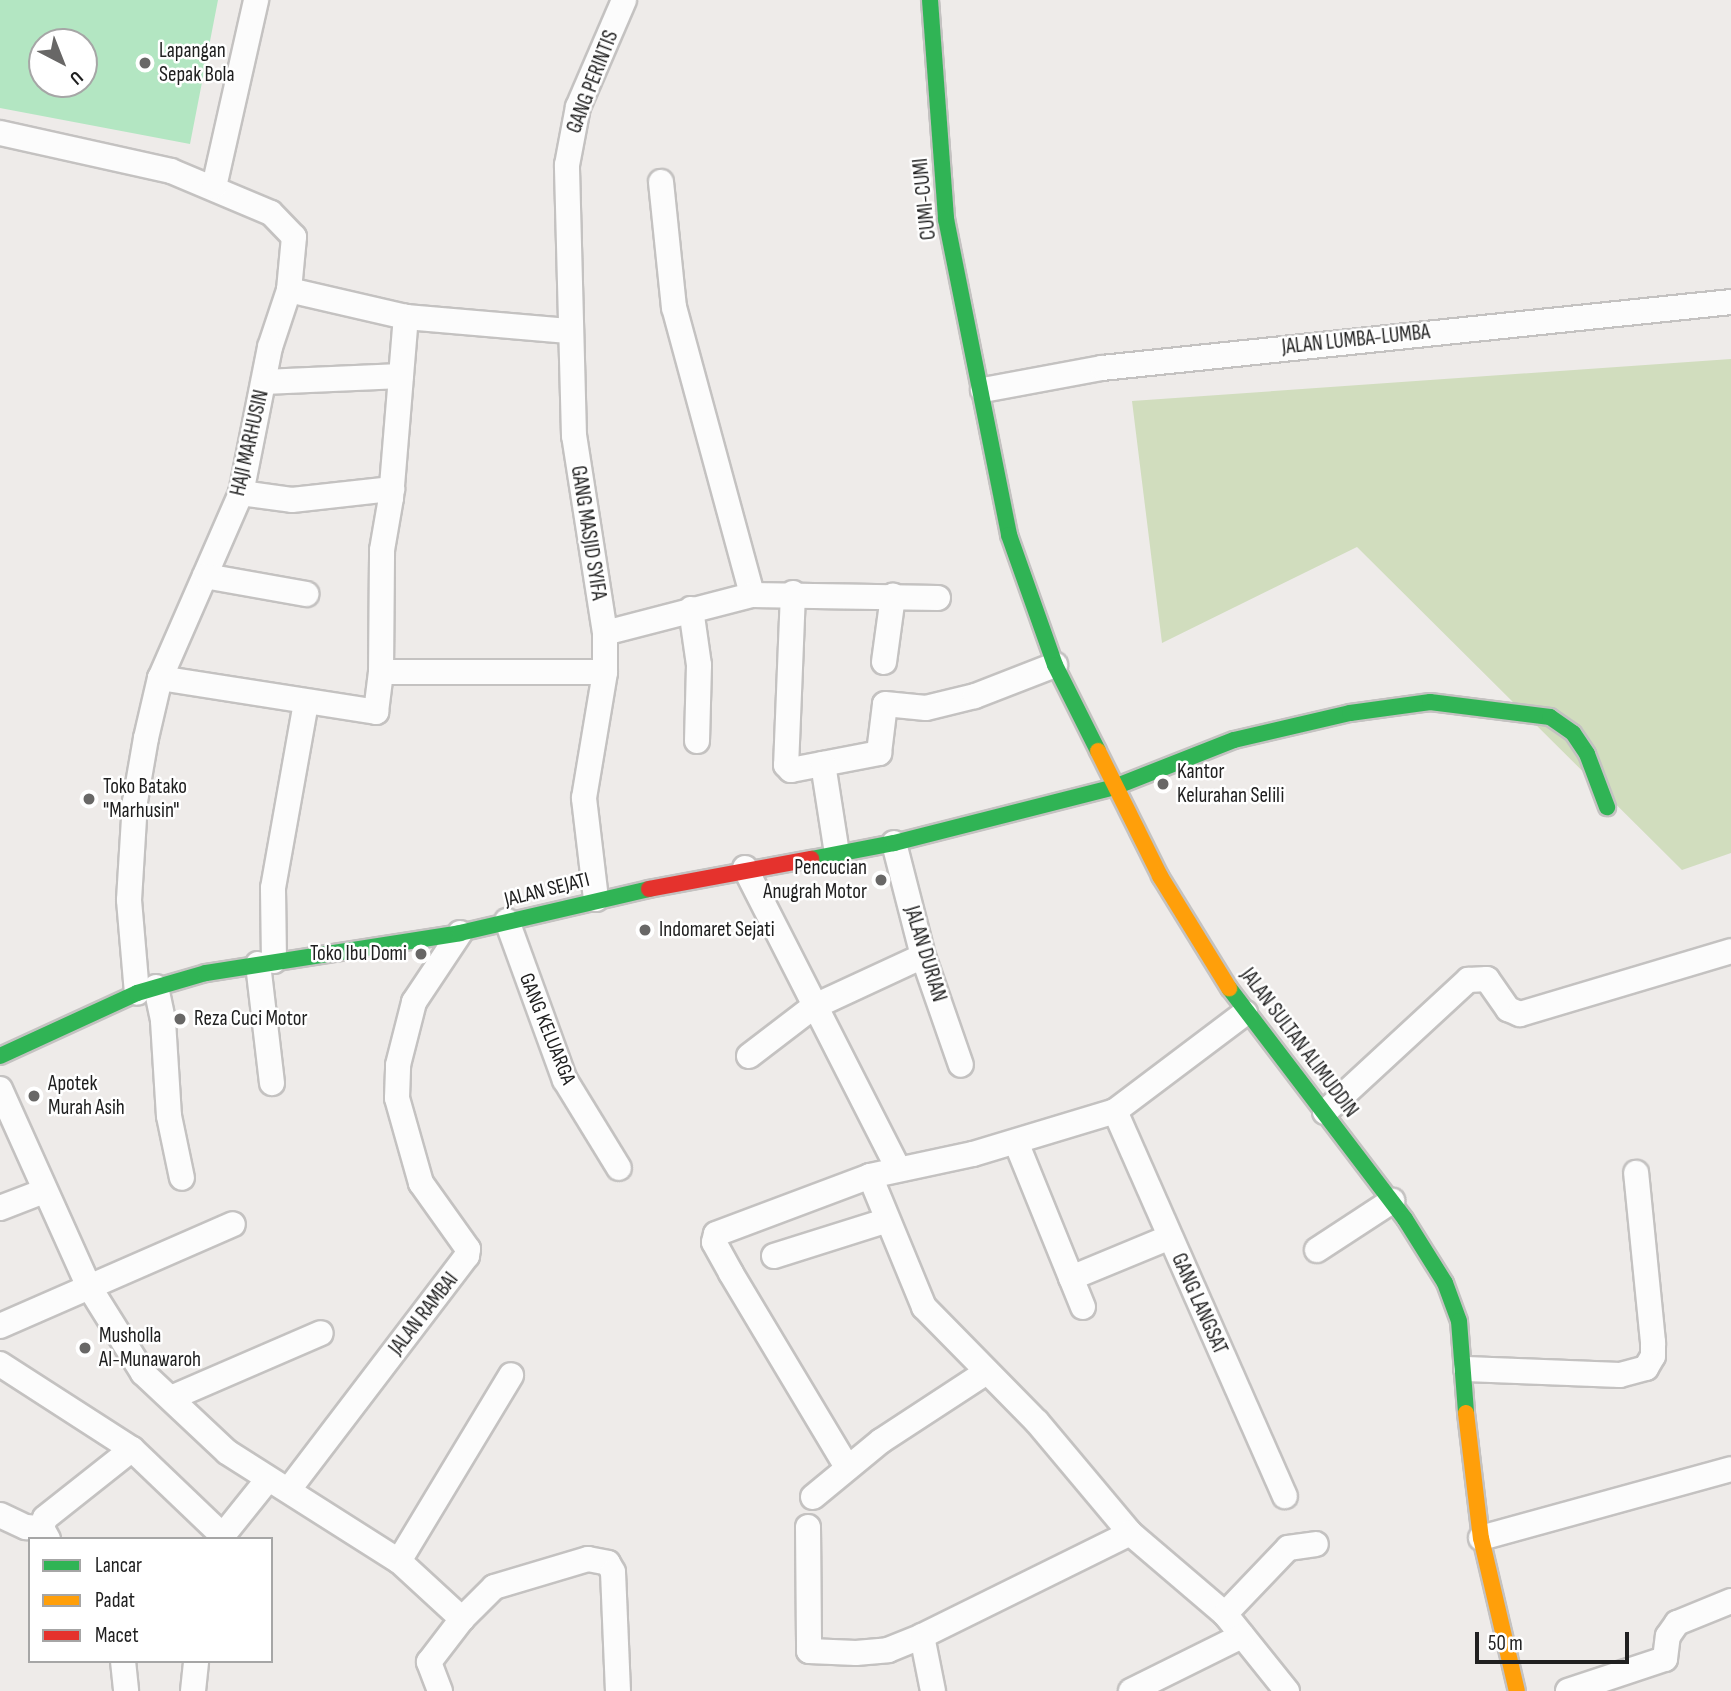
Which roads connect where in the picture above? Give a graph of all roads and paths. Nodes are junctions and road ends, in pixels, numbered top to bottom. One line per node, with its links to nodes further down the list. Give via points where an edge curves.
1 (256, 0): 7 (street)
2 (625, 0): 5 (street, GANG PERINTIS, via 579,107)
3 (930, 0): 14 (main road, CUMI-CUMI, via 946,219)
4 (0, 133): 7 (street, HAJI MARHUSIN, via 171,171)
5 (567, 165): 11 (street, GANG MASJID SYIFA)
6 (661, 182): 20 (street, via 674,307)
7 (214, 187): 8 (street, HAJI MARHUSIN, via 271,213 287,227 294,237 295,253)
8 (289, 290): 10 (street); 13 (street, HAJI MARHUSIN)
9 (1731, 302): 14 (street, JALAN LUMBA-LUMBA, via 1115,367)
10 (406, 317): 11 (street); 12 (street)
11 (568, 331): 24 (street, GANG MASJID SYIFA, via 574,436)
12 (401, 376): 13 (street); 15 (street)
13 (264, 382): 16 (street, HAJI MARHUSIN)
14 (983, 390): 26 (main road, JALAN SULTAN ALIMUDDIN, via 1009,535)
15 (392, 489): 16 (street, via 292,500); 27 (street, via 382,550)
16 (241, 493): 17 (street, HAJI MARHUSIN)
17 (205, 576): 19 (street); 29 (street, HAJI MARHUSIN)
18 (793, 593): 20 (street); 21 (street); 32 (street, via 786,765 791,770)
19 (306, 594)
20 (751, 595): 23 (street)
21 (894, 596): 22 (street); 25 (street)
22 (938, 598)
23 (691, 609): 24 (street); 31 (street, via 699,665)
24 (605, 633): 28 (street, GANG MASJID SYIFA)
25 (884, 663)
26 (1055, 665): 32 (street, via 975,696 926,708 885,704 879,753); 33 (main road, JALAN SULTAN ALIMUDDIN)
27 (382, 671): 28 (street); 30 (street, via 373,714)
28 (605, 672): 38 (street, GANG MASJID SYIFA, via 584,798)
29 (160, 678): 30 (street); 44 (street, HAJI MARHUSIN, via 135,802 129,900)
30 (306, 702): 43 (street, via 273,888)
31 (697, 741)
32 (823, 764): 36 (street)
33 (1112, 788): 34 (main road, JALAN SEJATI, via 1234,740 1350,713 1430,702 1550,717 1573,733 1587,754); 35 (main road, JALAN SEJATI); 46 (main road, JALAN SULTAN ALIMUDDIN)
34 (1607, 807)
35 (894, 843): 36 (main road, JALAN SEJATI); 42 (street, JALAN DURIAN)
36 (837, 853): 37 (main road, JALAN SEJATI)
37 (745, 868): 38 (main road, JALAN SEJATI); 45 (street)
38 (596, 899): 39 (main road, JALAN SEJATI)
39 (507, 921): 40 (main road, JALAN SEJATI); 55 (street, GANG KELUARGA, via 565,1080)
40 (460, 933): 43 (main road, JALAN SEJATI); 81 (street, JALAN RAMBAI, via 414,1002 398,1065 397,1098 421,1183 468,1249 467,1256)
41 (1731, 951): 53 (street, via 1520,1014 1508,1009 1487,979 1468,980)
42 (923, 956): 45 (street); 49 (street, JALAN DURIAN)
43 (266, 962): 44 (main road, JALAN SEJATI); 50 (street)
44 (147, 990): 47 (main road, JALAN SEJATI); 59 (street, HAJI MARHUSIN, via 163,1021 169,1116)
45 (813, 1007): 48 (street); 56 (street)
46 (1244, 1013): 52 (street); 53 (main road, JALAN SULTAN ALIMUDDIN)
47 (0, 1056)
48 (749, 1056)
49 (961, 1065)
50 (272, 1083)
51 (0, 1089): 60 (street)
52 (1115, 1111): 54 (street); 65 (street, GANG LANGSAT)
53 (1325, 1112): 61 (main road, JALAN SULTAN ALIMUDDIN)
54 (1016, 1142): 56 (street); 68 (street)
55 (619, 1167)
56 (898, 1168): 58 (street)
57 (1636, 1173): 74 (street, via 1653,1342 1653,1356 1646,1368 1620,1375)
58 (870, 1176): 63 (street); 79 (street, via 724,1228 714,1242)
59 (182, 1178)
60 (44, 1191): 62 (street); 69 (street)
61 (1392, 1201): 66 (street); 74 (main road, JALAN SULTAN ALIMUDDIN, via 1445,1283 1459,1321)
62 (0, 1208)
63 (885, 1220): 67 (street); 75 (street, via 924,1307)
64 (233, 1224): 69 (street)
65 (1170, 1237): 68 (street); 82 (street, GANG LANGSAT)
66 (1317, 1250)
67 (774, 1256)
68 (1071, 1278): 70 (street)
69 (89, 1285): 71 (street); 77 (street, via 120,1343 143,1373)
70 (1083, 1307)
71 (0, 1326)
72 (321, 1333): 77 (street)
73 (0, 1364): 78 (street)
74 (1466, 1369): 89 (main road, JALAN SULTAN ALIMUDDIN, via 1464,1399)
75 (985, 1373): 79 (street); 87 (street, via 1037,1422)
76 (511, 1375): 91 (street)
77 (171, 1398): 81 (street, via 228,1452)
78 (132, 1449): 86 (street, via 57,1507); 88 (street)
79 (847, 1467): 83 (street)
80 (1731, 1469): 89 (street)
81 (279, 1483): 88 (street); 91 (street)
82 (1285, 1496)
83 (813, 1497)
84 (0, 1515): 86 (street)
85 (808, 1527): 95 (street, via 809,1651 888,1650)
86 (45, 1533)
87 (1130, 1533): 93 (street); 95 (street)
88 (221, 1537)
89 (1481, 1538): 106 (main road, JALAN SULTAN ALIMUDDIN)
90 (1316, 1544): 93 (street, via 1288,1548)
91 (399, 1561): 94 (street)
92 (1731, 1601): 107 (street, via 1677,1623 1668,1636 1665,1659)
93 (1225, 1614): 96 (street)
94 (462, 1619): 101 (street, via 429,1662); 102 (street, via 494,1587 598,1558 613,1572)
95 (922, 1636): 103 (street)
96 (1242, 1636): 104 (street); 105 (street)
97 (123, 1663): 99 (street)
98 (196, 1663): 100 (street)
99 (126, 1691)
100 (193, 1691)
101 (440, 1691)
102 (618, 1691)
103 (933, 1691)
104 (1131, 1691)
105 (1287, 1691)
106 (1517, 1691)
107 (1568, 1691)

